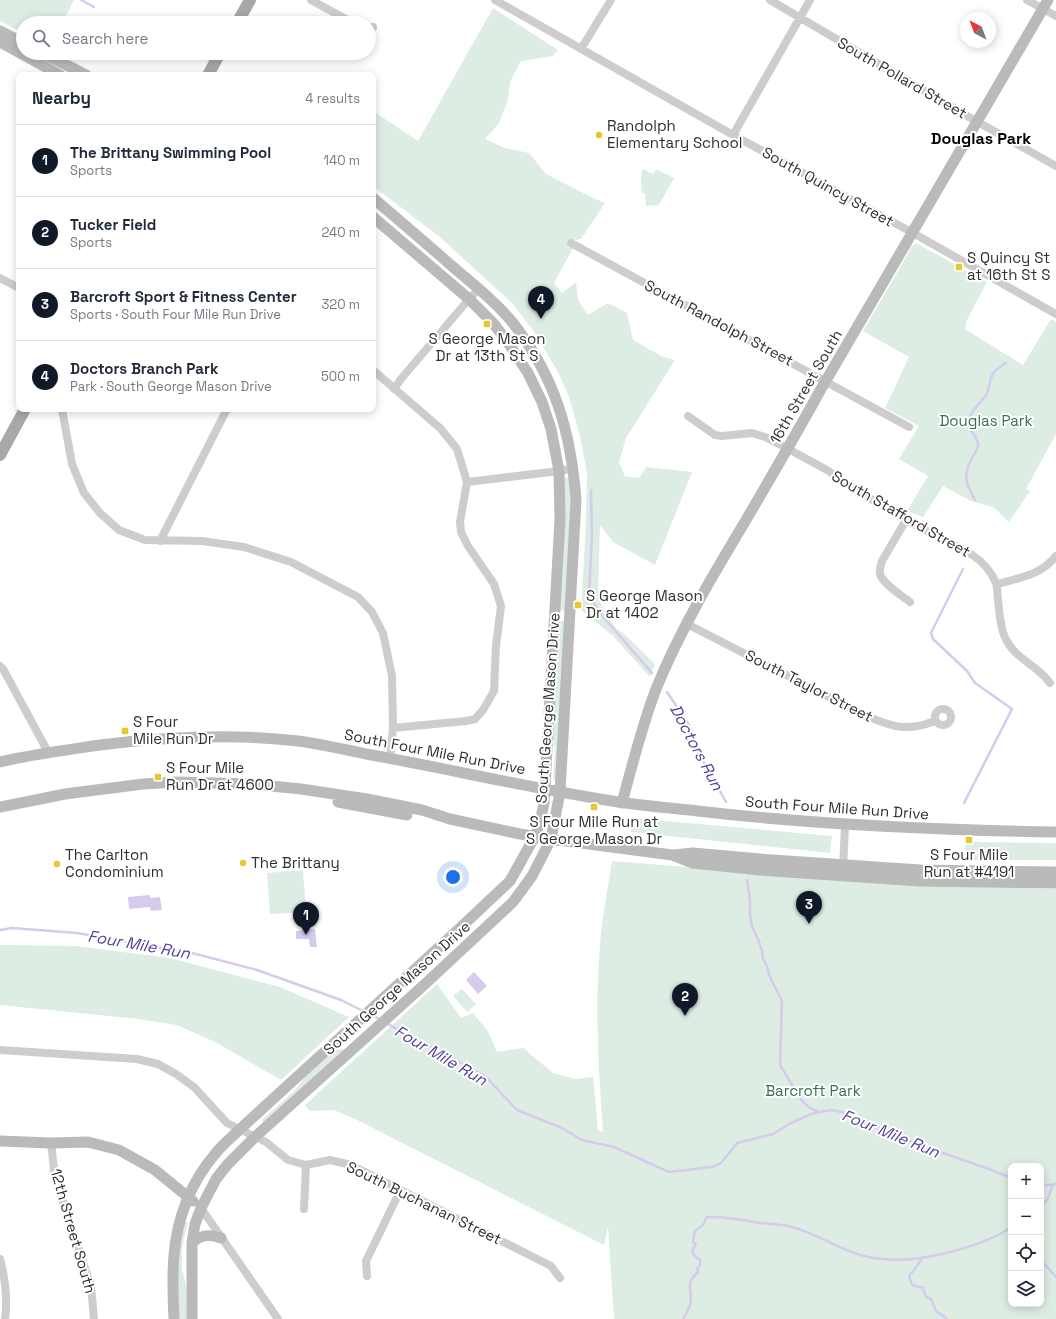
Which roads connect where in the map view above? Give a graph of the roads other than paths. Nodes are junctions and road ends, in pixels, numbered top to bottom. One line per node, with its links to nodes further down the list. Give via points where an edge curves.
1 (311, 0): 10 (street)
2 (495, 0): 16 (street, South Quincy Street)
3 (611, 0): 16 (street)
4 (770, 0): 12 (street, South Pollard Street)
5 (810, 0): 12 (street)
6 (1027, 0): 8 (street)
7 (245, 1): 9 (main road)
8 (1045, 4): 11 (street); 24 (main road, 16th Street South)
9 (240, 16)
10 (340, 16)
11 (1056, 16)
12 (800, 17): 24 (street, South Pollard Street); 25 (street)
13 (0, 31): 14 (main road)
14 (16, 39)
15 (0, 42): 17 (main road)
16 (581, 49): 25 (street, South Quincy Street)
17 (16, 51)
18 (33, 60): 21 (main road)
19 (57, 60): 22 (main road)
20 (216, 60): 23 (main road)
21 (55, 72)
22 (80, 72)
23 (210, 72)
24 (977, 122): 26 (street, South Pollard Street); 29 (main road, 16th Street South)
25 (734, 135): 29 (street, South Quincy Street)
26 (1056, 166)
27 (376, 201): 33 (main road, South George Mason Drive)
28 (376, 220): 34 (main road, South George Mason Drive)
29 (913, 233): 35 (street, South Quincy Street); 37 (main road, 16th Street South)
30 (571, 242): 37 (street, South Randolph Street)
31 (0, 278): 32 (street)
32 (16, 286)
33 (479, 289): 34 (street); 48 (main road, South George Mason Drive, via 512,323 536,357 555,395)
34 (469, 299): 38 (street); 49 (main road, South George Mason Drive, via 493,323 528,373 542,402)
35 (1056, 314)
36 (376, 373): 38 (street)
37 (826, 381): 45 (street, South Randolph Street); 46 (main road, 16th Street South)
38 (394, 388): 50 (street, via 441,429 457,449)
39 (23, 412): 47 (main road)
40 (60, 412): 44 (street)
41 (62, 412): 44 (street)
42 (225, 412): 52 (street)
43 (688, 416): 46 (street, South Stafford Street, via 715,435 752,433)
44 (63, 418): 52 (street, via 72,464 84,494 100,514 119,530 145,540)
45 (909, 427)
46 (788, 448): 51 (street, South Stafford Street); 58 (main road, 16th Street South, via 709,581)
47 (0, 455)
48 (574, 468): 49 (street); 57 (main road, South George Mason Drive, via 576,500)
49 (559, 471): 50 (street); 56 (main road, South George Mason Drive, via 560,520)
50 (467, 482): 62 (street, via 460,522 461,532 494,584 501,606 494,691 475,718)
51 (906, 520): 54 (street, South Stafford Street, via 971,554 988,569); 55 (street, via 882,561 880,574 885,582)
52 (160, 541): 62 (street, via 202,541 244,547 291,562 358,598 372,612 383,633 392,676)
53 (1056, 556): 54 (street, via 1046,567 1033,574)
54 (997, 584): 60 (street, South Stafford Street, via 999,616 1004,635 1013,650)
55 (910, 602)
56 (555, 615): 57 (main road); 66 (main road, South George Mason Drive)
57 (569, 616): 67 (main road, South George Mason Drive)
58 (687, 624): 61 (street, South Taylor Street, via 889,726 908,728); 68 (main road, 16th Street South, via 656,689 640,734)
59 (0, 666): 63 (street)
60 (1050, 683)
61 (935, 721)
62 (393, 728): 64 (street)
63 (48, 752): 64 (main road, South Four Mile Run Drive, via 147,739 222,736 298,741); 65 (main road, South Four Mile Run Drive)
64 (390, 758): 66 (main road, South Four Mile Run Drive)
65 (0, 762)
66 (545, 790): 67 (main road, South Four Mile Run Drive); 74 (main road, South George Mason Drive, via 540,823)
67 (560, 792): 68 (main road, South Four Mile Run Drive); 75 (main road, South George Mason Drive)
68 (622, 803): 72 (main road, South Four Mile Run Drive, via 740,817)
69 (0, 807): 71 (main road, via 92,790 143,784 203,782 273,786 360,797 422,810)
70 (0, 814): 71 (main road, via 46,803 94,796 150,790 204,789 252,790 366,806 422,817)
71 (450, 819): 74 (main road)
72 (846, 825): 73 (main road, South Four Mile Run Drive); 76 (street)
73 (1056, 832)
74 (535, 836): 75 (main road); 80 (main road, South George Mason Drive, via 510,881)
75 (551, 839): 76 (main road, via 672,855 692,863); 81 (main road, South George Mason Drive, via 532,876 513,902)
76 (843, 870): 77 (main road); 78 (main road, via 919,881)
77 (1056, 872)
78 (1056, 883)
79 (0, 1050): 80 (street, South Buchanan Street, via 137,1059 158,1064 194,1087 227,1124)
80 (239, 1130): 81 (street, South Buchanan Street); 86 (main road, South George Mason Drive, via 215,1153)
81 (255, 1138): 84 (street, South Buchanan Street, via 266,1142 288,1160); 87 (main road, South George Mason Drive, via 216,1179)
82 (0, 1141): 83 (main road)
83 (51, 1143): 86 (main road, via 88,1142 119,1150 155,1170); 95 (street, 12th Street South, via 57,1184 91,1286)
84 (306, 1165): 85 (street, South Buchanan Street, via 330,1160 351,1165); 88 (street)
85 (400, 1191): 92 (street, via 366,1261); 93 (street, South Buchanan Street, via 550,1266)
86 (188, 1196): 87 (main road); 96 (main road, South George Mason Drive, via 181,1216 174,1253)
87 (201, 1208): 89 (street); 90 (main road, South George Mason Drive)
88 (304, 1209)
89 (221, 1238): 90 (main road, via 204,1235); 98 (street)
90 (192, 1243): 97 (main road, South George Mason Drive)
91 (0, 1259): 94 (street, via 5,1288)
92 (367, 1276)
93 (560, 1278)
94 (4, 1317)
95 (94, 1319)
96 (174, 1319)
97 (192, 1319)
98 (278, 1319)

